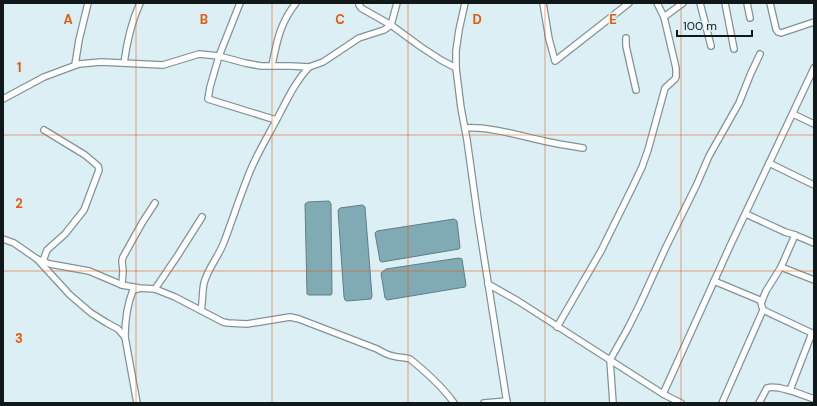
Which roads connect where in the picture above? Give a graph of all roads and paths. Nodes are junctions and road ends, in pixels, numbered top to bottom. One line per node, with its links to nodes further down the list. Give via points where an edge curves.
1 (88, 3): 26 (street)
2 (140, 3): 25 (street, via 131,27)
3 (240, 3): 24 (street)
4 (296, 3): 27 (street, via 284,20)
5 (360, 3): 19 (street, via 361,8)
6 (397, 3): 19 (street)
7 (465, 3): 29 (street, via 456,51)
8 (543, 3): 9 (street, via 555,61)
9 (629, 3)
10 (657, 3): 16 (street)
11 (683, 3): 16 (street)
12 (700, 3): 21 (street)
13 (725, 3): 22 (street)
14 (747, 3): 17 (street)
15 (770, 3): 18 (street, via 778,32)
16 (664, 17): 59 (street, via 676,77 665,88 648,150 624,205 596,261)
17 (750, 18)
18 (814, 22)
19 (390, 25): 28 (street, via 384,30 359,38 323,62); 29 (street, via 421,48)
20 (626, 38): 31 (street)
21 (711, 46)
22 (734, 49)
23 (760, 54): 62 (street, via 739,103 709,156 640,304)
24 (219, 56): 25 (street, via 199,54 163,65); 27 (street, via 261,66); 34 (street, via 208,99)
25 (124, 63): 26 (street)
26 (75, 65): 32 (street, via 44,77)
27 (272, 65): 28 (street)
28 (310, 67): 34 (street, via 293,88)
29 (456, 68): 36 (street)
30 (814, 68): 33 (street)
31 (636, 90)
32 (3, 99)
33 (793, 114): 35 (street); 39 (street)
34 (276, 120): 57 (street, via 247,177 224,243 207,274)
35 (814, 124)
36 (465, 128): 38 (street, via 489,129); 52 (street)
37 (44, 130): 48 (street, via 90,159 99,170 84,210 48,250)
38 (583, 148)
39 (769, 164): 40 (street); 42 (street)
40 (814, 185)
41 (155, 203): 53 (street, via 125,253 122,262)
42 (746, 214): 44 (street); 51 (street)
43 (202, 217): 55 (street)
44 (795, 235): 46 (street); 49 (street)
45 (3, 239): 47 (street, via 14,243)
46 (814, 243)
47 (37, 259): 48 (street); 61 (street, via 70,295 91,313 118,329)
48 (43, 261): 53 (street, via 89,271)
49 (781, 267): 50 (street); 56 (street)
50 (814, 280)
51 (714, 281): 56 (street); 64 (street)
52 (488, 284): 59 (street); 66 (street)
53 (122, 285): 54 (street)
54 (139, 288): 55 (street); 61 (street, via 133,290 129,299)
55 (155, 289): 57 (street)
56 (762, 301): 58 (street)
57 (201, 310): 68 (street, via 228,323 247,324 290,317 299,319 386,354 410,359)
58 (763, 310): 60 (street); 73 (street)
59 (557, 327): 62 (street)
60 (813, 334): 63 (street)
61 (125, 337): 67 (street)
62 (610, 360): 64 (street); 70 (street)
63 (790, 390): 65 (street); 74 (street, via 769,387)
64 (665, 395): 71 (street); 72 (street)
65 (814, 399)
66 (507, 402): 69 (street)
67 (137, 403)
68 (454, 403)
69 (484, 403)
70 (613, 403)
71 (667, 403)
72 (680, 403)
73 (722, 403)
74 (759, 403)

